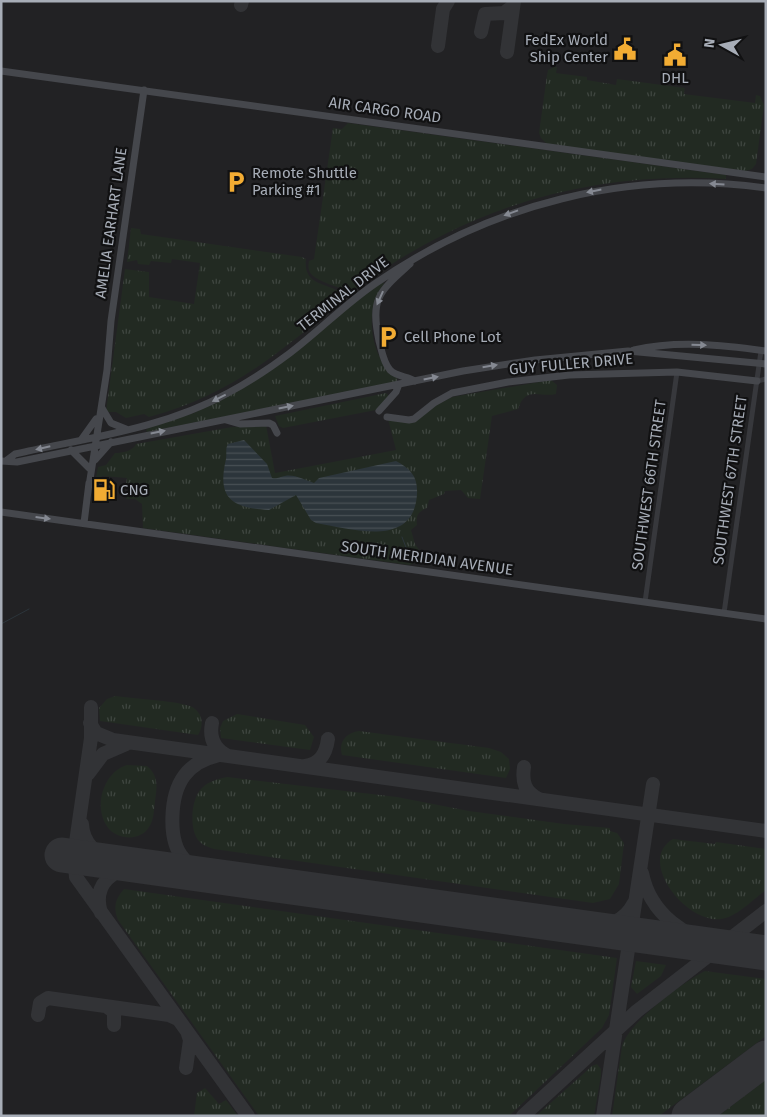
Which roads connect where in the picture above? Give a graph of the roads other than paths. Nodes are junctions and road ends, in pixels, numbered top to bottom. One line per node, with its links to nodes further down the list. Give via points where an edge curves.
1 (1, 71): 2 (street, AIR CARGO ROAD)
2 (144, 90): 3 (street, AIR CARGO ROAD); 8 (street, AMELIA EARHART LANE)
3 (766, 177)
4 (766, 188): 5 (street, TERMINAL DRIVE, one-way to 5, via 697,183 603,190 519,210 478,225)
5 (425, 251): 12 (street, one-way to 12, via 386,285 376,304 375,319 383,357 389,369); 20 (street, TERMINAL DRIVE, one-way to 20, via 362,292 290,354 244,384 190,411)
6 (628, 351): 7 (street, one-way to 7, via 650,346 690,344); 9 (street, TERMINAL DRIVE); 12 (street, TERMINAL DRIVE, one-way to 6, via 535,360)
7 (763, 351): 9 (street, SOUTHWEST 67TH STREET)
8 (107, 360): 15 (street, AMELIA EARHART LANE); 18 (street, AMELIA EARHART LANE)
9 (762, 363): 13 (street, SOUTHWEST 67TH STREET)
10 (677, 372): 13 (street, GUY FULLER DRIVE); 17 (street, GUY FULLER DRIVE, via 579,374 508,382 452,393 409,420); 33 (street, SOUTHWEST 66TH STREET)
11 (766, 379): 13 (street, GUY FULLER DRIVE)
12 (415, 381): 14 (street, TERMINAL DRIVE)
13 (757, 381): 34 (street, SOUTHWEST 67TH STREET)
14 (399, 384): 16 (street); 19 (street, TERMINAL DRIVE, one-way to 14)
15 (102, 407): 20 (street, via 111,423); 22 (street, AMELIA EARHART LANE)
16 (379, 411)
17 (387, 417)
18 (96, 419): 22 (street, AMELIA EARHART LANE); 23 (street)
19 (223, 419): 21 (street, via 240,424 269,423); 24 (street, TERMINAL DRIVE, one-way to 19)
20 (126, 430): 22 (street, TERMINAL DRIVE)
21 (277, 433)
22 (96, 436): 23 (street, TERMINAL DRIVE); 25 (street, AMELIA EARHART LANE)
23 (80, 440): 27 (street, TERMINAL DRIVE, one-way to 27, via 15,454)
24 (111, 442): 25 (street, TERMINAL DRIVE); 28 (street)
25 (94, 445): 26 (street, TERMINAL DRIVE); 28 (street, AMELIA EARHART LANE); 29 (street, AMELIA EARHART LANE)
26 (71, 450): 27 (street, TERMINAL DRIVE, via 17,462); 29 (street)
27 (4, 460)
28 (94, 460): 30 (street, AMELIA EARHART LANE)
29 (89, 468): 30 (street, AMELIA EARHART LANE)
30 (89, 486): 32 (street, AMELIA EARHART LANE)
31 (1, 512): 32 (street, SOUTH MERIDIAN AVENUE, one-way to 32)
32 (84, 523): 33 (street, SOUTH MERIDIAN AVENUE)
33 (645, 602): 34 (street, SOUTH MERIDIAN AVENUE)
34 (724, 613): 35 (street, SOUTH MERIDIAN AVENUE)
35 (766, 619)

